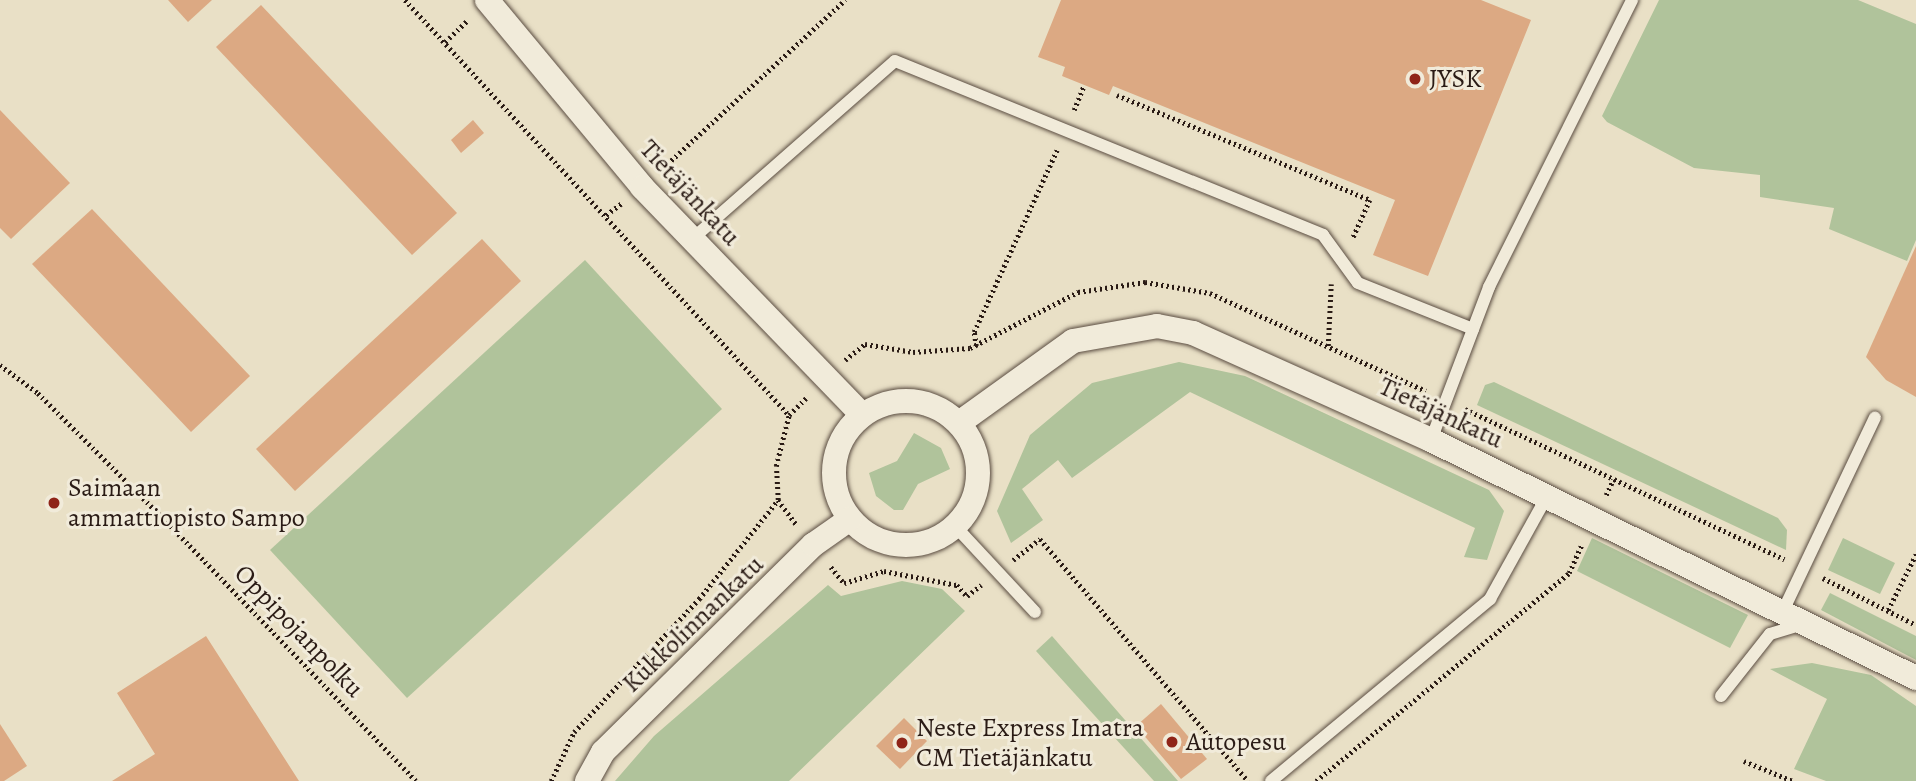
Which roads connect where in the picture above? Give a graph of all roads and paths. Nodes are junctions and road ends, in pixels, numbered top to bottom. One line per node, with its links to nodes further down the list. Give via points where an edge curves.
1 (405, 0): 13 (path)
2 (487, 0): 8 (street, Tietäjänkatu)
3 (845, 0): 7 (path)
4 (1632, 0): 9 (lane, via 1541,174)
5 (1084, 85): 6 (path)
6 (1065, 130): 8 (lane, via 895,61); 9 (lane, via 1323,235 1358,283); 10 (path, via 974,332)
7 (693, 140)
8 (691, 240): 14 (street, Tietäjänkatu)
9 (1473, 329): 17 (lane)
10 (976, 345)
11 (0, 365): 34 (path, Oppipojanpolku, via 38,393)
12 (805, 399): 13 (path)
13 (789, 415): 19 (path, via 776,466)
14 (862, 415): 16 (street, via 910,400 937,407); 21 (street, via 840,440 832,468 836,497)
15 (1875, 417): 26 (lane)
16 (959, 423): 17 (street, Tietäjänkatu, via 1073,341 1157,326 1193,333); 22 (street, via 975,447 979,476 972,503)
17 (1431, 440): 18 (street, Tietäjänkatu)
18 (1547, 496): 26 (street, Tietäjänkatu); 38 (lane, via 1490,599)
19 (778, 500): 20 (path); 35 (path, via 699,599 574,732)
20 (788, 515)
21 (850, 519): 22 (street, via 874,540 902,547 931,542); 36 (street, Kukkolinnankatu, via 813,545 603,752)
22 (956, 527): 24 (lane)
23 (1916, 554): 27 (path)
24 (997, 572): 25 (path, via 967,596 957,584 932,577 884,571 844,583); 28 (lane); 37 (path, via 1040,539)
25 (837, 575)
26 (1784, 609): 29 (street, Tietäjänkatu)
27 (1888, 610)
28 (1035, 612)
29 (1834, 635): 30 (street, Tietäjänkatu); 32 (lane, via 1794,623 1770,634)
30 (1907, 673): 31 (street, Tietäjänkatu)
31 (1916, 686)
32 (1721, 696)
33 (1744, 761): 39 (path)
34 (416, 781)
35 (551, 781)
36 (587, 781)
37 (1248, 781)
38 (1270, 781)
39 (1793, 781)

